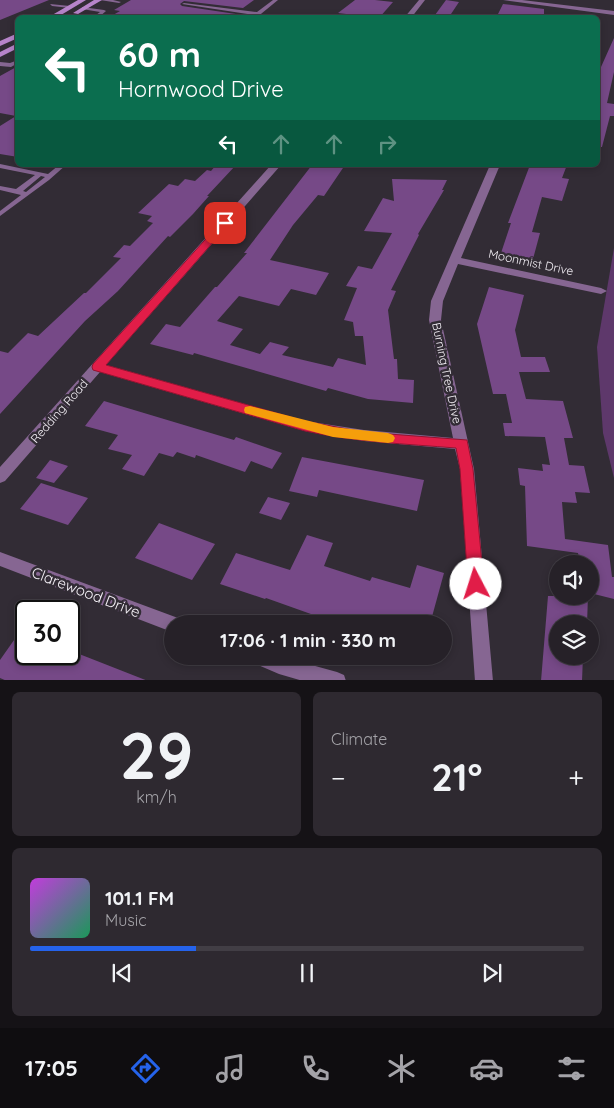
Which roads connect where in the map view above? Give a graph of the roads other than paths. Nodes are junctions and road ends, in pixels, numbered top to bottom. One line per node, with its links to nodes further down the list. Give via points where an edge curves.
1 (83, 0): 10 (main road)
2 (101, 0): 6 (lane); 11 (main road)
3 (276, 0): 17 (lane)
4 (422, 0): 18 (street)
5 (506, 0): 8 (street)
6 (119, 2)
7 (184, 4): 16 (lane)
8 (568, 4): 12 (street)
9 (52, 5): 10 (lane)
10 (70, 7): 13 (main road)
11 (84, 8): 14 (main road); 15 (lane, via 104,12)
12 (614, 13)
13 (55, 15)
14 (73, 15)
15 (99, 15)
16 (250, 15)
17 (257, 15)
18 (410, 15)
19 (15, 37): 20 (main road)
20 (0, 46): 21 (main road)
21 (15, 47): 22 (main road)
22 (0, 55)
23 (15, 63): 24 (lane)
24 (0, 64)
25 (0, 166): 29 (lane)
26 (60, 167): 30 (lane)
27 (274, 167): 37 (street, Redding Road)
28 (494, 167): 35 (street, Burning Tree Drive)
29 (40, 174): 30 (lane); 32 (lane)
30 (48, 176): 33 (lane)
31 (0, 188): 32 (lane)
32 (17, 192): 33 (lane)
33 (26, 194): 34 (lane)
34 (0, 214)
35 (455, 260): 36 (street, Moonmist Drive); 38 (street, Burning Tree Drive, via 437,301 435,320)
36 (601, 291)
37 (98, 367): 38 (street, via 333,432); 39 (street, Redding Road)
38 (462, 444): 44 (street, Burning Tree Drive, via 467,469)
39 (0, 477)
40 (0, 559): 41 (street, Clarewood Drive)
41 (164, 621)
42 (279, 665): 43 (street)
43 (337, 680)
44 (484, 680)

